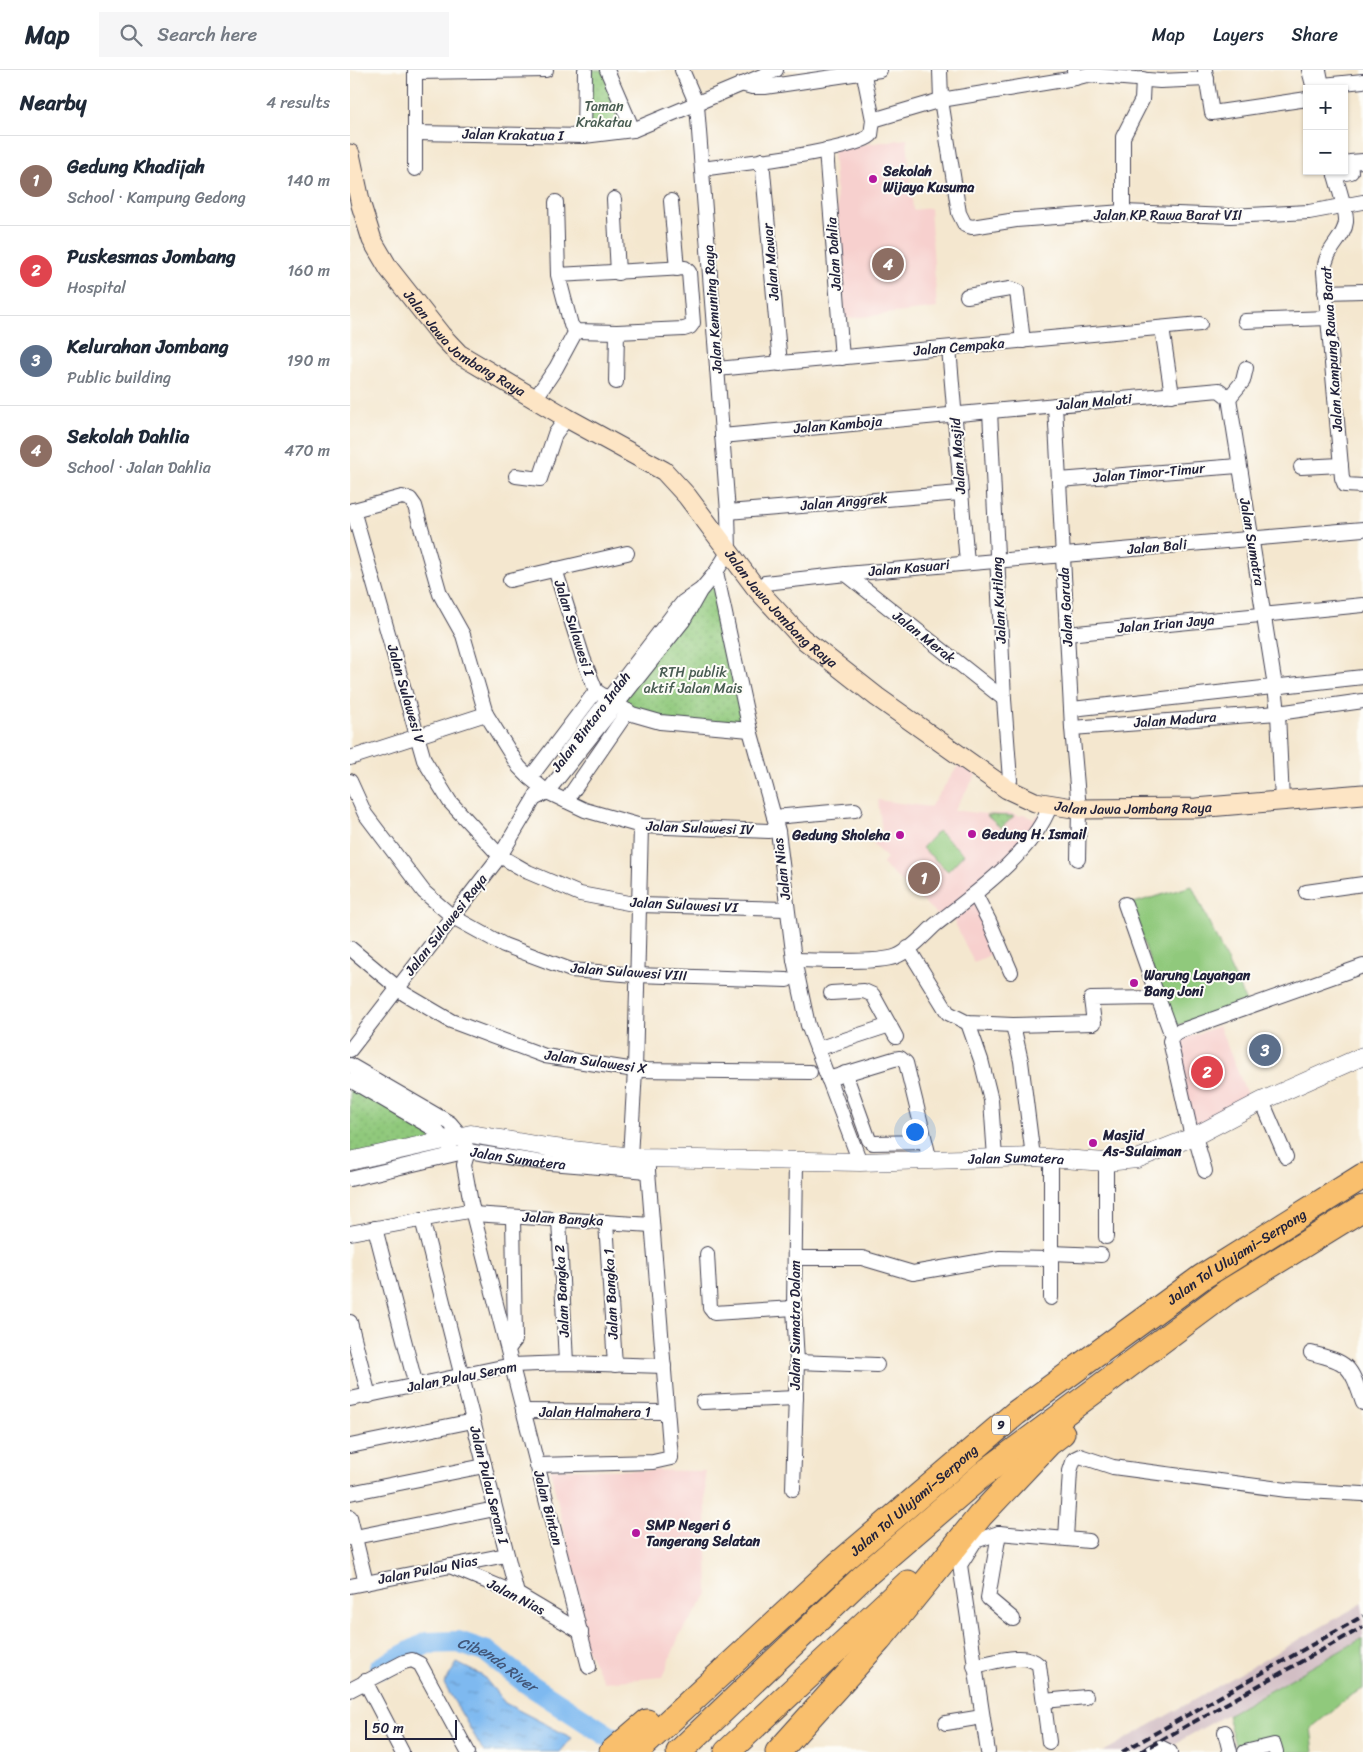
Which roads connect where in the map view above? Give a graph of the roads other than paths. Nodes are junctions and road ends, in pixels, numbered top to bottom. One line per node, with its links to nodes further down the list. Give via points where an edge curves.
1 (546, 70): 10 (street)
2 (585, 70): 27 (street)
3 (607, 70): 25 (street)
4 (682, 70): 23 (street, Jalan Kemuning Raya)
5 (776, 70): 12 (street, Jalan Krakatua I)
6 (880, 70): 11 (street)
7 (940, 70): 22 (street)
8 (1309, 70): 18 (street)
9 (1319, 70): 19 (street)
10 (415, 71): 26 (street)
11 (863, 71): 17 (street, via 765,87); 24 (street)
12 (758, 73): 17 (street, Jalan Krakatua I)
13 (1075, 74): 15 (street); 22 (street)
14 (1206, 75): 15 (street, via 1160,81); 21 (street, via 1210,112)
15 (1143, 79): 41 (street, via 1142,100 1123,137)
16 (1363, 81): 20 (street)
17 (741, 84): 23 (street, Jalan Krakatua I)
18 (1313, 85)
19 (1315, 85)
20 (1341, 85)
21 (1303, 93)
22 (941, 100): 24 (street); 41 (street, Jalan KP Rawa Barat VII, via 959,212 965,225 972,227 1016,220)
23 (697, 104): 25 (street, Jalan Krakatua I); 33 (street, Jalan Kemuning Raya)
24 (873, 120): 28 (street, via 871,135 864,142)
25 (633, 130): 27 (street, Jalan Krakatua I)
26 (415, 134): 27 (street, Jalan Krakatua I); 32 (street)
27 (584, 136)
28 (826, 150): 29 (street); 56 (street, Jalan Dahlia)
29 (762, 160): 33 (street); 57 (street, Jalan Mawar)
30 (351, 161): 63 (main road, Jalan Jawa Jombang Raya, via 372,240 425,315 459,354)
31 (1363, 161): 34 (street, via 1350,162 1351,172)
32 (415, 169)
33 (702, 169): 59 (street, Jalan Kemuning Raya)
34 (1348, 172)
35 (1334, 175): 40 (street, Jalan Kampung Rawa Barat)
36 (614, 199): 43 (street)
37 (670, 201): 42 (street)
38 (556, 202): 44 (street)
39 (1363, 202): 40 (street, Jalan KP Rawa Barat VII)
40 (1342, 206): 41 (street, Jalan KP Rawa Barat VII, via 1309,212 1231,216); 46 (street, Jalan Kampung Rawa Barat, via 1346,220 1324,263)
41 (1123, 212)
42 (677, 269): 43 (street); 53 (street, via 684,268 690,272 692,325 684,329)
43 (618, 273): 44 (street)
44 (558, 275): 52 (street, via 571,325)
45 (1363, 291): 46 (street)
46 (1325, 292): 48 (street, Jalan Kampung Rawa Barat)
47 (967, 296): 54 (street, via 1010,289 1017,291)
48 (1328, 318): 49 (street); 69 (street, Jalan Kampung Rawa Barat)
49 (1245, 321)
50 (1200, 324): 51 (street, Jalan Cempaka)
51 (1162, 328): 54 (street, Jalan Cempaka); 61 (street)
52 (576, 330): 53 (street); 63 (street)
53 (616, 332): 60 (street)
54 (1023, 341): 55 (street, Jalan Cempaka)
55 (949, 348): 56 (street, Jalan Cempaka); 66 (street, Jalan Masjid)
56 (842, 358): 57 (street, Jalan Cempaka)
57 (780, 364): 59 (street, Jalan Cempaka)
58 (1246, 368): 62 (street, via 1243,381)
59 (717, 369): 68 (street, Jalan Kemuning Raya)
60 (616, 382)
61 (1172, 395): 62 (street, Jalan Malati, via 1219,390); 64 (street, Jalan Malati)
62 (1229, 398): 70 (street, Jalan Sumatra)
63 (535, 399): 67 (main road, Jalan Jawa Jombang Raya)
64 (1055, 405): 65 (street, Jalan Malati); 73 (street, Jalan Garuda)
65 (990, 411): 66 (street, Jalan Malati); 83 (street, Jalan Kutilang)
66 (955, 414): 68 (street, Jalan Kamboja); 75 (street, Jalan Masjid)
67 (567, 418): 72 (street, via 555,434 540,479); 80 (main road, Jalan Jawa Jombang Raya, via 664,471)
68 (722, 436): 77 (street, Jalan Kemuning Raya)
69 (1341, 465): 71 (street); 74 (street, Jalan Kampung Rawa Barat, via 1345,485)
70 (1238, 466): 73 (street, Jalan Timor-Timur); 79 (street, Jalan Sumatra)
71 (1301, 467)
72 (516, 476)
73 (1059, 480): 82 (street, Jalan Garuda)
74 (1363, 486)
75 (960, 492): 77 (street, Jalan Anggrek); 84 (street, Jalan Masjid)
76 (352, 511): 101 (street, Jalan Sulawesi IV, via 402,498 410,499 415,506 440,594 463,635); 104 (street, Jalan Sulawesi V)
77 (728, 512): 80 (street, Jalan Kemuning Raya)
78 (1363, 529): 79 (street, Jalan Bali)
79 (1252, 538): 82 (street, Jalan Bali); 91 (street, Jalan Sumatra)
80 (729, 551): 86 (street, Jalan Bintaro Indah); 89 (main road, Jalan Jawa Jombang Raya)
81 (627, 553): 85 (street)
82 (1063, 555): 83 (street, Jalan Kasuari); 92 (street, Jalan Garuda)
83 (997, 561): 84 (street, Jalan Kasuari); 96 (street, Jalan Kutilang)
84 (967, 563): 87 (street, Jalan Kasuari)
85 (555, 569): 88 (street); 95 (street, Jalan Sulawesi I)
86 (716, 572): 98 (street, Jalan Bintaro Indah, via 700,591 683,621); 103 (street, Jalan Nias)
87 (846, 574): 89 (street, Jalan Kasuari, via 765,584); 96 (street, Jalan Merak)
88 (510, 580)
89 (756, 588): 108 (main road, Jalan Jawa Jombang Raya, via 802,638 838,668)
90 (1363, 605): 91 (street, Jalan Irian Jaya)
91 (1264, 615): 92 (street, Jalan Irian Jaya); 94 (street, Jalan Sumatra)
92 (1067, 634): 99 (street, Jalan Garuda)
93 (1363, 677): 94 (street)
94 (1275, 686): 99 (street, Jalan Madura, via 1175,700); 100 (street, Jalan Sumatra)
95 (596, 691): 98 (street, Jalan Sulawesi I); 106 (street)
96 (1004, 699): 108 (street, Jalan Kutilang, via 1010,780)
97 (1363, 701): 100 (street)
98 (618, 704): 103 (street, Jalan Sulawesi I, via 660,722); 109 (street, Jalan Bintaro Indah); 111 (street)
99 (1072, 709): 102 (street, Jalan Garuda)
100 (1278, 713): 102 (street, Jalan Madura); 112 (street, Jalan Sumatra)
101 (486, 714): 104 (street); 106 (street, Jalan Sulawesi IV)
102 (1072, 728): 114 (street, Jalan Garuda)
103 (750, 730): 116 (street, Jalan Nias)
104 (418, 738): 105 (street); 119 (street, Jalan Sulawesi V, via 424,760 450,802)
105 (350, 758)
106 (530, 778): 109 (street, Jalan Sulawesi IV)
107 (350, 780): 127 (street, Jalan Sulawesi VIII, via 365,814 411,878)
108 (1007, 788): 113 (main road, Jalan Jawa Jombang Raya)
109 (542, 792): 111 (street, Jalan Sulawesi IV); 119 (street, Jalan Sulawesi Raya)
110 (1363, 794): 112 (main road, Jalan Jawa Jombang Raya)
111 (566, 801): 117 (street, Jalan Sulawesi IV, via 585,810)
112 (1282, 802): 114 (main road, Jalan Jawa Jombang Raya, via 1196,808)
113 (1050, 806): 114 (main road, Jalan Jawa Jombang Raya); 123 (street, via 1026,845)
114 (1079, 809): 120 (street, Jalan Garuda)
115 (855, 810): 116 (street)
116 (774, 818): 126 (street, Jalan Nias)
117 (641, 826): 118 (street, Jalan Sulawesi IV); 125 (street)
118 (769, 831)
119 (500, 856): 125 (street, Jalan Sulawesi VI, via 580,894); 127 (street, Jalan Sulawesi Raya)
120 (1078, 859)
121 (1363, 884): 122 (street)
122 (1306, 892)
123 (975, 894): 129 (street); 132 (street)
124 (1126, 904): 137 (street)
125 (639, 905): 126 (street, Jalan Sulawesi VI); 133 (street)
126 (787, 909): 130 (street, Jalan Nias)
127 (453, 917): 133 (street, Jalan Sulawesi VIII, via 504,945 571,970); 135 (street, Jalan Sulawesi Raya)
128 (350, 948): 135 (street, Jalan Sulawesi X)
129 (908, 948): 130 (street, via 896,957 882,959); 138 (street, via 948,1013)
130 (794, 960): 141 (street, Jalan Nias, via 808,1025)
131 (1363, 966): 140 (street)
132 (1011, 972)
133 (636, 975): 134 (street, Jalan Sulawesi VIII); 145 (street)
134 (787, 980)
135 (397, 989): 142 (street, Jalan Sulawesi Raya); 145 (street, Jalan Sulawesi X, via 451,1021 545,1056)
136 (831, 993): 141 (street, via 870,993 893,1031)
137 (1158, 998): 139 (street, via 1091,998 1094,1023); 140 (street)
138 (968, 1023): 139 (street); 157 (street, via 991,1100)
139 (1013, 1025): 155 (street)
140 (1172, 1036): 151 (street, via 1170,1041)
141 (817, 1049): 148 (street, Jalan Nias)
142 (350, 1050)
143 (1363, 1056): 150 (street, Jalan Sumatera)
144 (350, 1066): 153 (street, via 450,1123)
145 (635, 1070): 146 (street, Jalan Sulawesi X); 154 (street)
146 (810, 1072)
147 (845, 1073): 148 (street); 152 (street, via 868,1140 873,1144); 152 (street, via 894,1059 903,1060)
148 (828, 1079): 162 (street, Jalan Nias)
149 (350, 1080): 153 (street)
150 (1262, 1101): 151 (street, Jalan Sumatera); 156 (street)
151 (1193, 1137): 163 (street, Jalan Sumatera, via 1137,1159); 165 (street)
152 (925, 1142): 161 (street)
153 (457, 1145): 154 (street, Jalan Sumatera, via 482,1134 547,1147); 159 (street, Jalan Sumatera); 164 (street, Jalan Sumatera, via 538,1162); 167 (street, Jalan Sumatera); 169 (street, Jalan Bintan)
154 (630, 1157): 164 (street, Jalan Sumatera)
155 (1034, 1157): 157 (street, Jalan Sumatera); 158 (street, Jalan Sumatera)
156 (1286, 1157)
157 (996, 1158): 161 (street, Jalan Sumatera)
158 (1051, 1158): 163 (street, Jalan Sumatera); 181 (street)
159 (350, 1161)
160 (796, 1161): 162 (street, Jalan Sumatera); 164 (street, Jalan Sumatera); 182 (street, Jalan Sumatra Dalam)
161 (930, 1161): 162 (street, Jalan Sumatera)
162 (860, 1162)
163 (1106, 1162): 178 (street)
164 (648, 1165): 175 (street)
165 (1205, 1171)
166 (1363, 1176): 230 (highway, Jalan Tol Ulujami–Serpong / 9, via 1202,1278 1016,1413)
167 (350, 1178)
168 (1363, 1208): 239 (highway, Jalan Tol Ulujami–Serpong / 9, via 1227,1292 983,1474 862,1578)
169 (473, 1212): 170 (street, Jalan Bangka); 172 (street, Jalan Bangka); 186 (street, Jalan Bintan)
170 (513, 1216): 173 (street, Jalan Bangka); 186 (street, via 516,1340)
171 (1363, 1216): 211 (highway, via 1152,1363 1049,1442)
172 (422, 1219): 176 (street, Jalan Bangka); 194 (street, Jalan Pulau Seram I)
173 (559, 1219): 174 (street, Jalan Bangka); 189 (street, Jalan Bangka 2)
174 (606, 1222): 175 (street, Jalan Bangka); 191 (street, Jalan Bangka 1)
175 (652, 1224): 193 (street)
176 (375, 1228): 177 (street, Jalan Bangka); 195 (street)
177 (350, 1233)
178 (1106, 1237)
179 (707, 1254): 184 (street, via 710,1308 714,1313)
180 (1101, 1255): 181 (street)
181 (1051, 1256): 182 (street, via 1000,1258 913,1273 862,1258); 183 (street)
182 (795, 1258): 184 (street, Jalan Sumatra Dalam)
183 (1051, 1298)
184 (794, 1308): 188 (street, Jalan Sumatra Dalam)
185 (350, 1322): 196 (street)
186 (508, 1349): 190 (street, Jalan Bintan)
187 (1311, 1353): 200 (street, via 1339,1360 1347,1366)
188 (797, 1362): 192 (street); 197 (street, Jalan Sumatra Dalam)
189 (566, 1364): 190 (street, Jalan Pulau Seram); 191 (street, Jalan Pulau Seram)
190 (512, 1365): 194 (street, Jalan Pulau Seram); 201 (street, Jalan Bintan)
191 (615, 1365): 193 (street, Jalan Pulau Seram)
192 (876, 1365)
193 (664, 1366): 202 (street)
194 (462, 1376): 195 (street, Jalan Pulau Seram); 203 (street, Jalan Pulau Seram I)
195 (416, 1386): 196 (street, Jalan Pulau Seram)
196 (369, 1396): 198 (street, Jalan Pulau Seram)
197 (796, 1398): 199 (street); 207 (street, Jalan Sumatra Dalam)
198 (350, 1399)
199 (703, 1402)
200 (1363, 1403)
201 (523, 1411): 202 (street, Jalan Halmahera 1); 205 (street, Jalan Bintan)
202 (667, 1412): 205 (street, via 672,1454 666,1461)
203 (473, 1421): 204 (street); 206 (street, Jalan Pulau Seram I)
204 (350, 1446)
205 (537, 1465): 223 (street, Jalan Bintan)
206 (484, 1466): 208 (street); 210 (street, Jalan Pulau Seram I)
207 (793, 1488)
208 (350, 1493)
209 (1363, 1494): 215 (street, via 1287,1490 1113,1467 1080,1456 1074,1459 1070,1471)
210 (495, 1509): 214 (street); 217 (street, Jalan Pulau Seram I)
211 (980, 1516): 240 (highway); 241 (highway, via 879,1640)
212 (350, 1517): 214 (street)
213 (999, 1533): 215 (street); 222 (street, via 988,1598); 224 (street, via 975,1541 960,1565)
214 (352, 1537): 219 (street)
215 (1066, 1538): 216 (street)
216 (1089, 1541)
217 (506, 1555): 218 (street, Jalan Pulau Nias); 221 (street, Jalan Pulau Seram I)
218 (450, 1566): 219 (street, Jalan Pulau Nias); 221 (street, Jalan Nias)
219 (366, 1583): 220 (street, Jalan Pulau Nias)
220 (350, 1586)
221 (517, 1594): 223 (street, Jalan Nias)
222 (1013, 1619)
223 (581, 1632): 225 (street, Jalan Bintan)
224 (974, 1666): 229 (street, via 1034,1659 1039,1665); 231 (street)
225 (589, 1667)
226 (365, 1682): 227 (street); 235 (street); 236 (street, via 404,1662 412,1660 420,1664)
227 (350, 1690)
228 (1086, 1697): 229 (street)
229 (1044, 1701): 234 (street)
230 (668, 1714): 237 (highway); 238 (highway, Jalan Tol Ulujami–Serpong / 9)
231 (982, 1717): 232 (street); 242 (street)
232 (946, 1723)
233 (1225, 1732): 245 (street)
234 (1049, 1742)
235 (402, 1752)
236 (468, 1752)
237 (612, 1752)
238 (636, 1752)
239 (679, 1752)
240 (727, 1752)
241 (778, 1752)
242 (988, 1752)
243 (1151, 1752): 244 (street, via 1160,1747)
244 (1170, 1752)
245 (1230, 1752)
246 (1246, 1752): 247 (street, via 1274,1745)
247 (1276, 1752)

